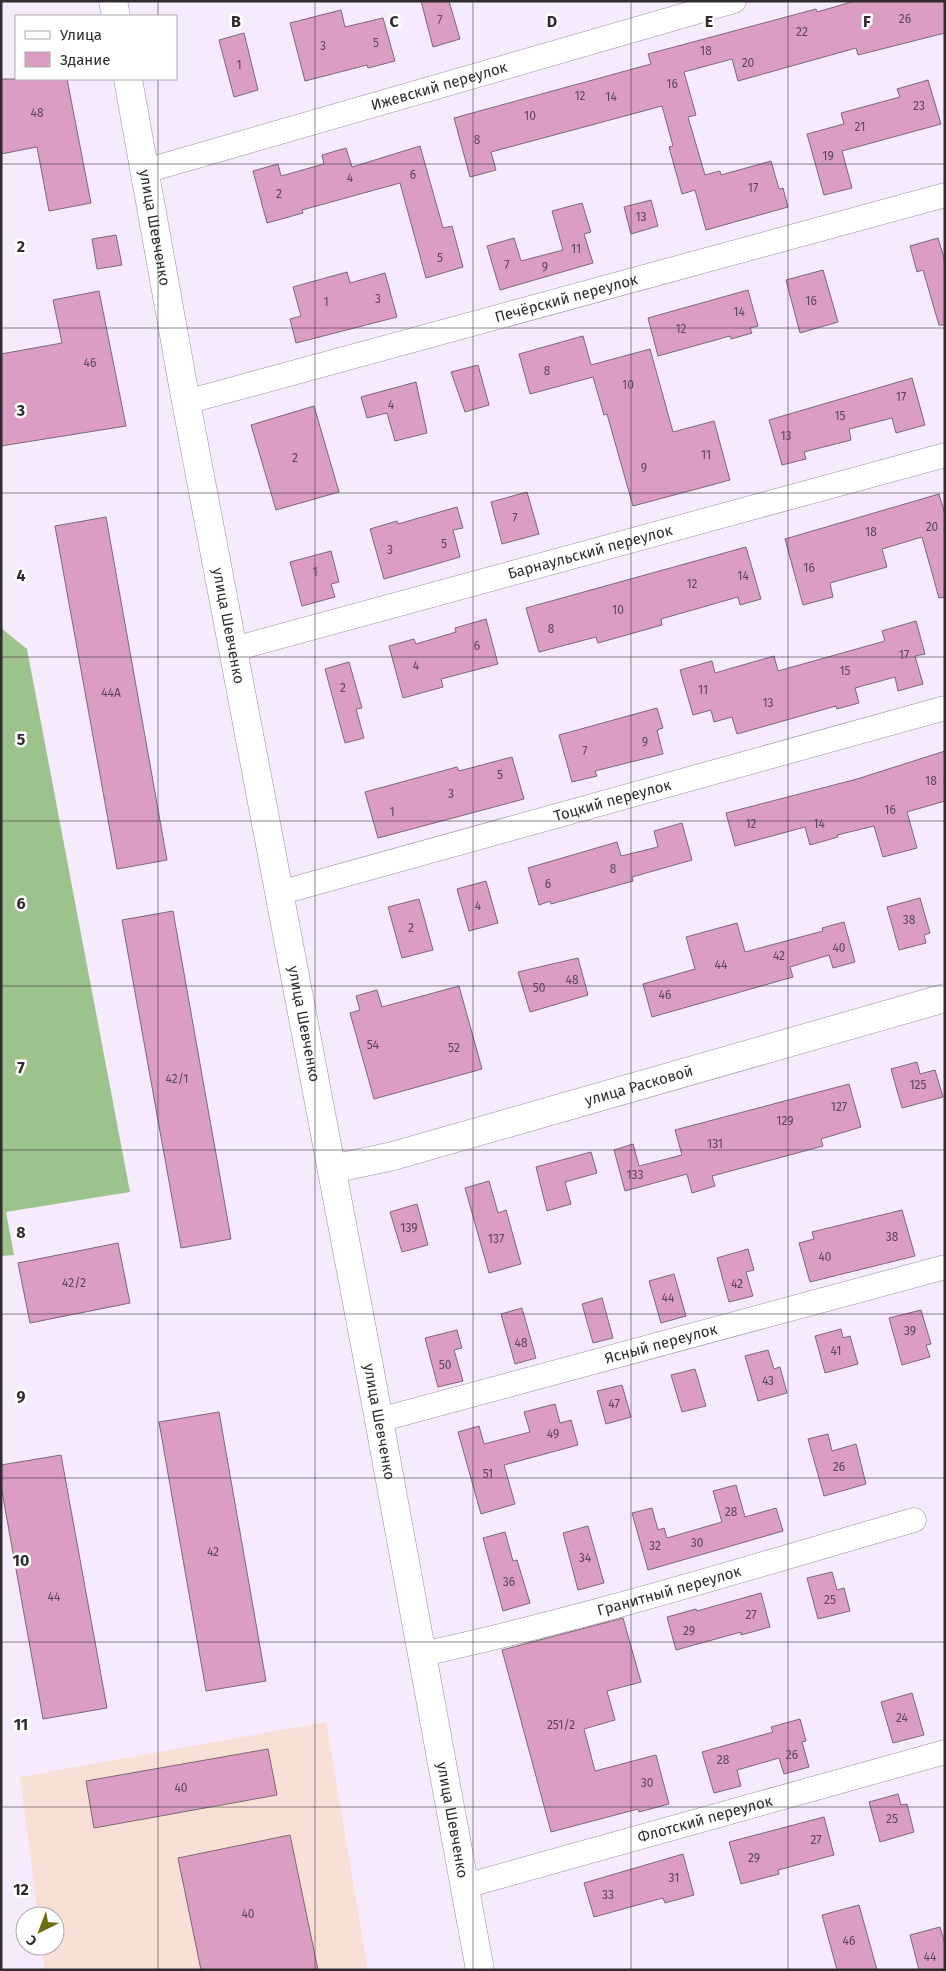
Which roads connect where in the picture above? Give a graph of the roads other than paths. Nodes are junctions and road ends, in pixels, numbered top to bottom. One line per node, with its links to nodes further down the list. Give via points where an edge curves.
1 (113, 1): 3 (main road)
2 (734, 1): 5 (street, Ижевский переулок)
3 (116, 15)
4 (128, 80): 5 (main road, улица Шевченко)
5 (145, 171): 7 (main road, улица Шевченко)
6 (945, 195): 7 (street, Печёрский переулок)
7 (186, 402): 9 (main road, улица Шевченко)
8 (945, 455): 9 (street, Барнаульский переулок)
9 (234, 649): 11 (main road, улица Шевченко)
10 (945, 708): 11 (street, Тоцкий переулок)
11 (280, 892): 13 (main road, улица Шевченко)
12 (945, 998): 13 (main road, улица Расковой, via 393,1156)
13 (332, 1169): 15 (main road, улица Шевченко)
14 (945, 1267): 15 (street, Ясный переулок)
15 (379, 1420): 17 (main road, улица Шевченко)
16 (914, 1520): 17 (street, Гранитный переулок, via 644,1598)
17 (422, 1654): 19 (main road, улица Шевченко)
18 (945, 1752): 19 (street, Флотский переулок)
19 (465, 1886): 20 (main road, улица Шевченко)
20 (480, 1970)

